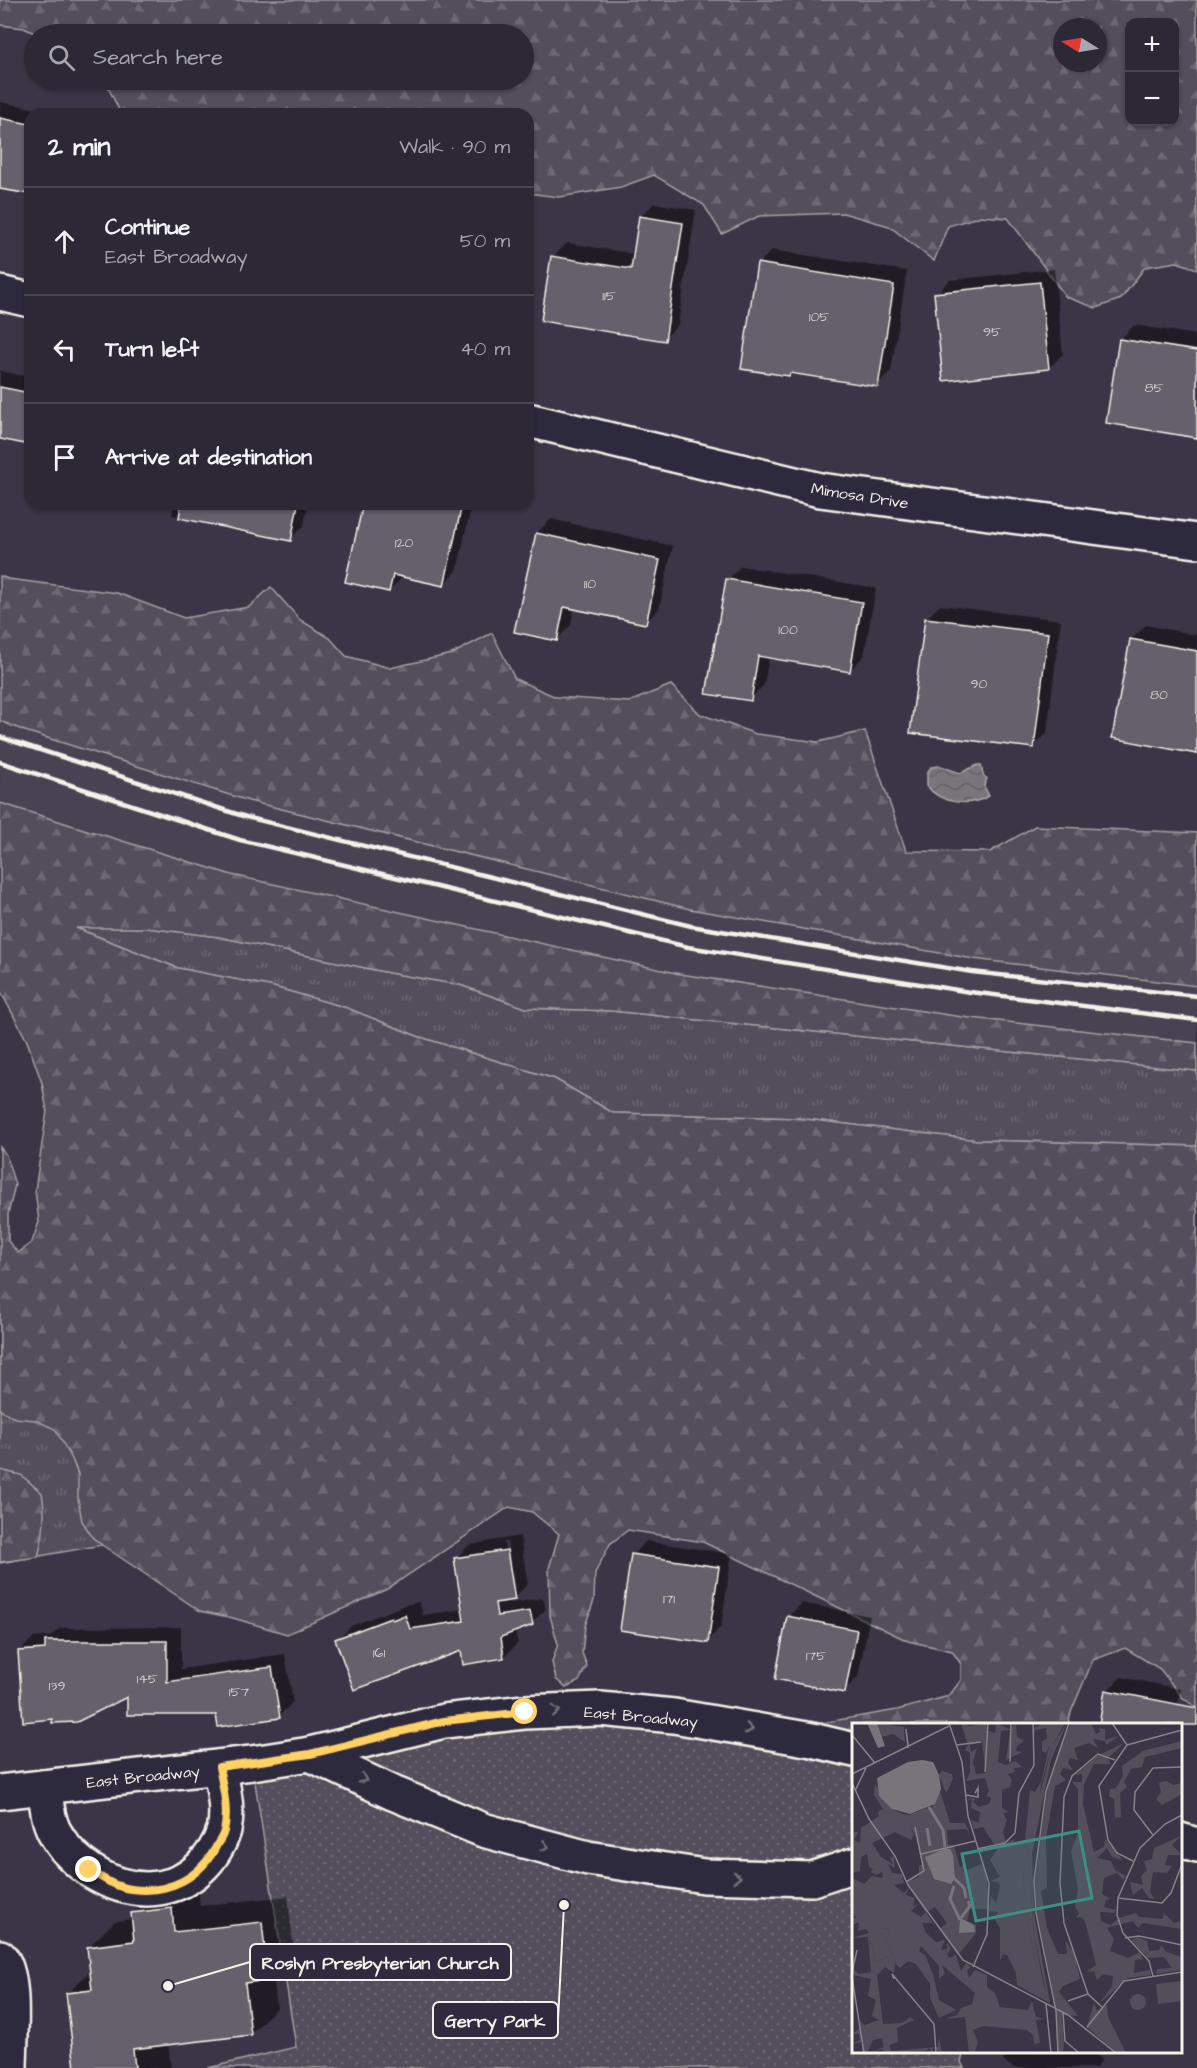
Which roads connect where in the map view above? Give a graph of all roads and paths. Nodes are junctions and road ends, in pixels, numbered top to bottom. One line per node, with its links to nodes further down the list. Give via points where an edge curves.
1 (0, 293): 2 (main road)
2 (24, 299)
3 (534, 421): 4 (main road, Mimosa Drive, via 820,490)
4 (1197, 541)
5 (852, 1750): 6 (main road, East Broadway, one-way to 5, via 444,1721 600,1709 674,1716)
6 (310, 1754): 7 (main road, East Broadway); 12 (main road, one-way to 12, via 483,1830 588,1858 704,1876 812,1879)
7 (219, 1767): 8 (main road, East Broadway); 8 (main road, via 224,1831 210,1859 188,1879 149,1890 108,1882 68,1852 54,1830)
8 (45, 1787): 9 (main road, East Broadway)
9 (0, 1792)
10 (1182, 1841): 11 (main road)
11 (1197, 1845)
12 (852, 1866)
13 (0, 1957): 14 (main road, via 6,1962 11,1980)
14 (10, 2068)

